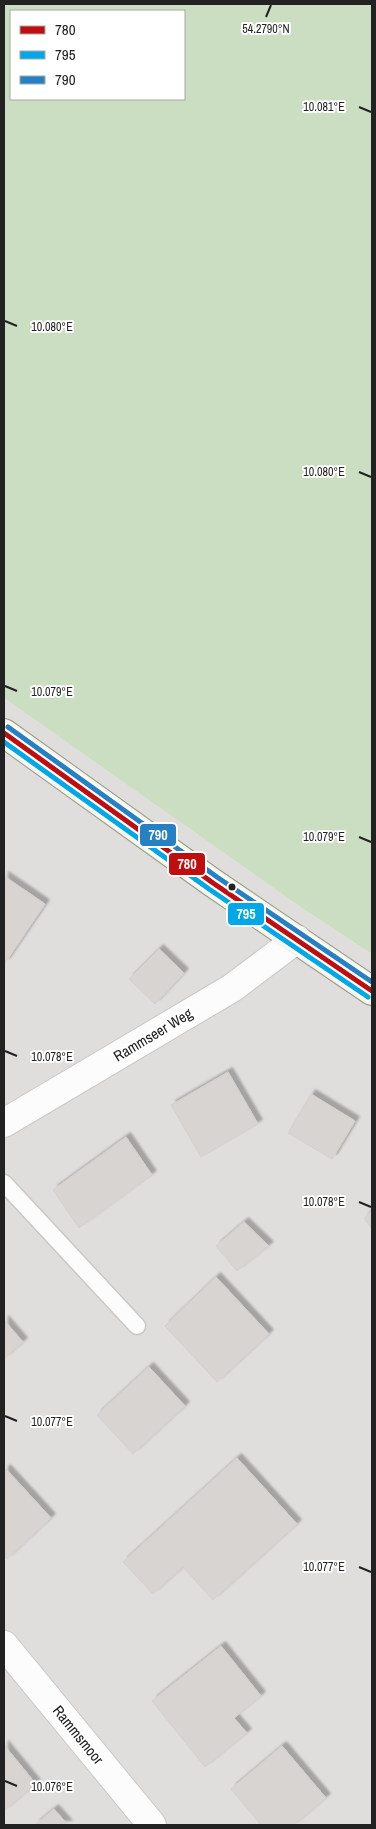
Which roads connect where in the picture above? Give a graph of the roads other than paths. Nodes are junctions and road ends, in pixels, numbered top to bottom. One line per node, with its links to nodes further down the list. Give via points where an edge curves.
1 (4, 733): 2 (main road, via 213,883)
2 (297, 939): 3 (main road); 4 (street, Rammseer Weg, via 232,988)
3 (372, 991)
4 (4, 1123)
5 (4, 1183): 6 (lane)
6 (137, 1326)
7 (4, 1645): 8 (street, Rammsmoor)
8 (152, 1825)

